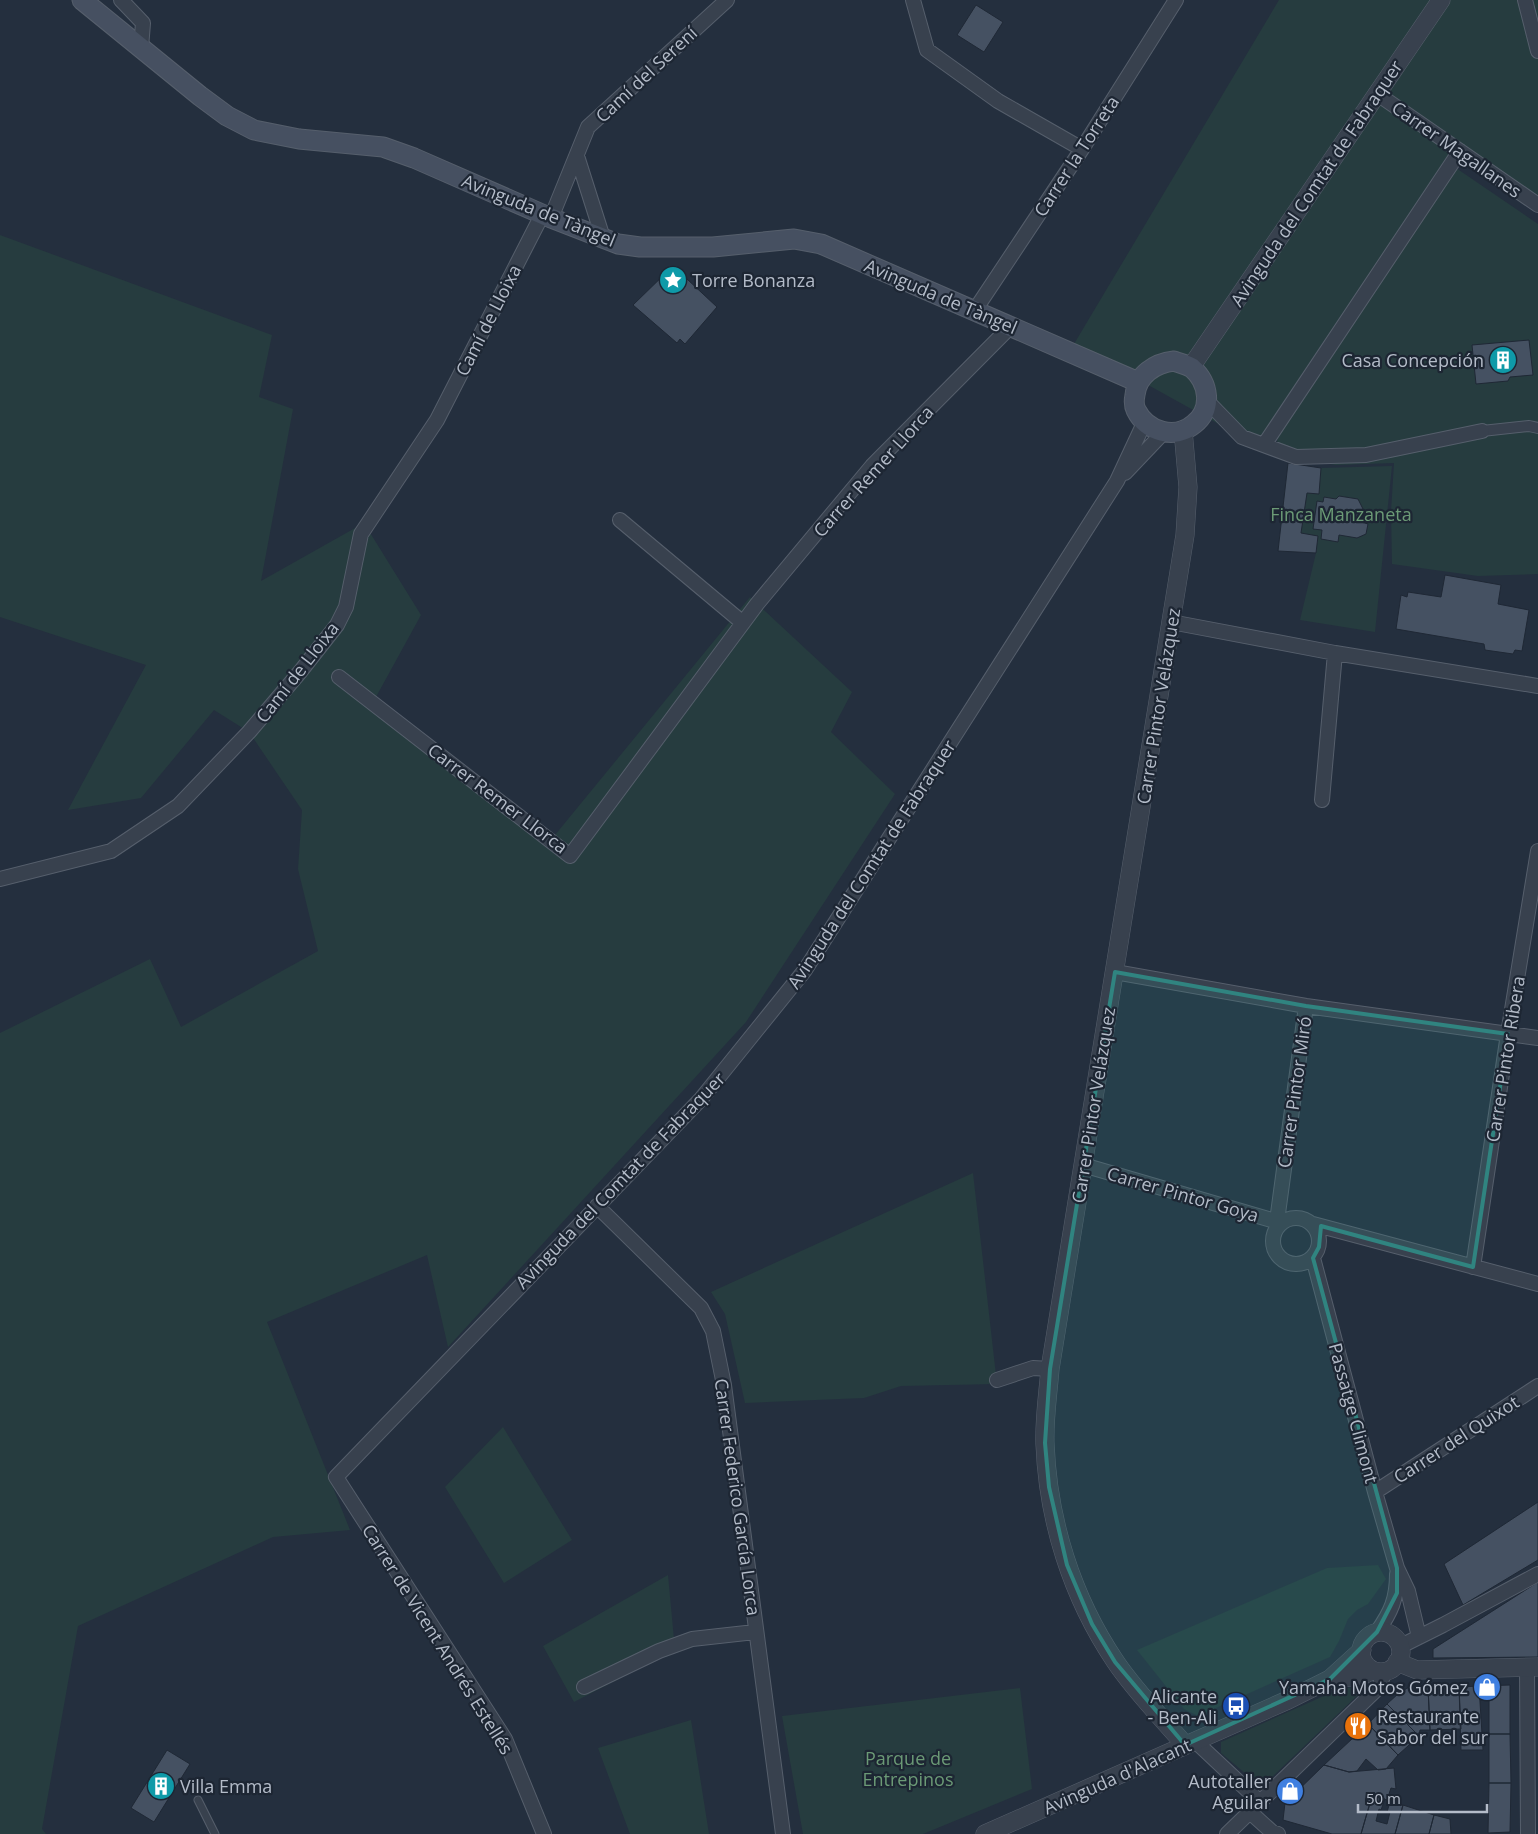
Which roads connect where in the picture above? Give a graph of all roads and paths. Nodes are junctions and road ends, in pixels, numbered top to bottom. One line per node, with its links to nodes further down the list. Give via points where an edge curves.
1 (82, 0): 8 (main road, Avinguda de Tàngel)
2 (121, 0): 8 (street, via 143,23)
3 (727, 0): 13 (street, Camí del Serení, via 588,127)
4 (914, 0): 11 (street, via 927,50 998,101)
5 (1176, 0): 11 (street, Carrer la Torreta)
6 (1441, 0): 10 (street, Avinguda del Comtat de Fabraquer)
7 (1526, 0): 9 (street)
8 (141, 48): 15 (main road, Avinguda de Tàngel, via 227,116 254,130 298,139 383,147)
9 (1538, 51)
10 (1376, 93): 12 (street, Carrer Magallanes); 19 (street, Avinguda del Comtat de Fabraquer)
11 (1082, 149): 17 (street, Carrer la Torreta)
12 (1460, 151): 14 (street, Carrer Magallanes); 27 (street)
13 (577, 156): 15 (street, Camí del Serení); 16 (street)
14 (1538, 205)
15 (547, 215): 16 (main road, Avinguda de Tàngel); 37 (street, Camí de Lloixa, via 437,420 361,534 346,607 336,626 300,672 249,732 178,806 111,851)
16 (603, 238): 17 (main road, Avinguda de Tàngel, via 640,247 713,247 794,239 821,244)
17 (975, 310): 18 (main road, Avinguda de Tàngel)
18 (1011, 326): 20 (main road, Avinguda de Tàngel); 30 (street, Carrer Remer Llorca, via 872,466)
19 (1191, 367): 20 (main road, via 1165,362 1146,372); 21 (main road, via 1204,383)
20 (1138, 382): 22 (main road, via 1134,401 1136,410)
21 (1208, 402): 24 (main road, via 1194,424); 27 (street, via 1242,436)
22 (1145, 421): 26 (main road); 28 (street, Avinguda del Comtat de Fabraquer)
23 (1538, 428): 25 (street)
24 (1183, 430): 26 (main road); 31 (street, Carrer Pintor Velázquez, via 1188,487 1185,535)
25 (1482, 431): 27 (street, via 1366,455 1296,457)
26 (1164, 433): 28 (street, Avinguda del Comtat de Fabraquer)
27 (1264, 444)
28 (1117, 481): 43 (street, Avinguda del Comtat de Fabraquer, via 804,970 702,1100)
29 (620, 520): 30 (street)
30 (743, 622): 33 (street, Carrer Remer Llorca, via 570,856)
31 (1171, 622): 32 (street); 38 (street, Carrer Pintor Velázquez)
32 (1335, 654): 34 (street); 35 (street)
33 (339, 677)
34 (1538, 686)
35 (1322, 800)
36 (1538, 851): 40 (street, Carrer Pintor Ribera)
37 (0, 879)
38 (1115, 972): 39 (street, Carrer Pintor Miró); 42 (street, Carrer Pintor Velázquez)
39 (1306, 1006): 40 (street); 44 (street, Carrer Pintor Miró)
40 (1508, 1034): 41 (street); 47 (street, Carrer Pintor Ribera)
41 (1538, 1038)
42 (1084, 1165): 44 (street, Carrer Pintor Goya); 49 (street, Carrer Pintor Velázquez)
43 (597, 1206): 52 (street, Avinguda del Comtat de Fabraquer); 56 (street, Carrer Federico García Lorca, via 701,1308 714,1331)
44 (1279, 1222): 45 (street, via 1302,1218); 46 (street, via 1273,1236 1275,1251 1280,1257 1297,1265)
45 (1313, 1224): 46 (street, via 1320,1239); 47 (street)
46 (1313, 1258): 53 (street, Passatge Climont)
47 (1474, 1267): 48 (street)
48 (1538, 1284)
49 (1050, 1369): 50 (street, via 1033,1368); 64 (street, Carrer Pintor Velázquez, via 1045,1443 1054,1519 1066,1565 1092,1624 1116,1662 1144,1698)
50 (997, 1380)
51 (1538, 1386): 53 (street, Carrer del Quixot)
52 (336, 1477): 68 (street, Carrer de Vicent Andrés Estellés, via 505,1739)
53 (1375, 1492): 54 (street, Passatge Climont)
54 (1398, 1568): 57 (street, Passatge Climont, via 1397,1593 1390,1614); 58 (street, Passatge Climont, via 1408,1591)
55 (1538, 1574): 58 (street)
56 (755, 1632): 63 (street, via 692,1639); 69 (street, Carrer Federico García Lorca)
57 (1377, 1632): 59 (street, via 1369,1636); 60 (street, via 1395,1638)
58 (1419, 1637): 60 (street)
59 (1362, 1650): 60 (street, via 1365,1664); 62 (street, Avinguda d'Alacant)
60 (1389, 1662): 61 (street, via 1417,1670); 62 (street, Avinguda d'Alacant, via 1362,1676); 66 (street, via 1379,1687)
61 (1532, 1667): 73 (street)
62 (1330, 1679): 64 (street, Avinguda d'Alacant)
63 (584, 1687)
64 (1190, 1743): 66 (street); 70 (street, Avinguda d'Alacant)
65 (198, 1800): 67 (lane)
66 (1255, 1807): 71 (street); 72 (street, via 1272,1832)
67 (215, 1834)
68 (544, 1834)
69 (783, 1834)
70 (985, 1834)
71 (1227, 1834)
72 (1278, 1834)
73 (1528, 1834)

